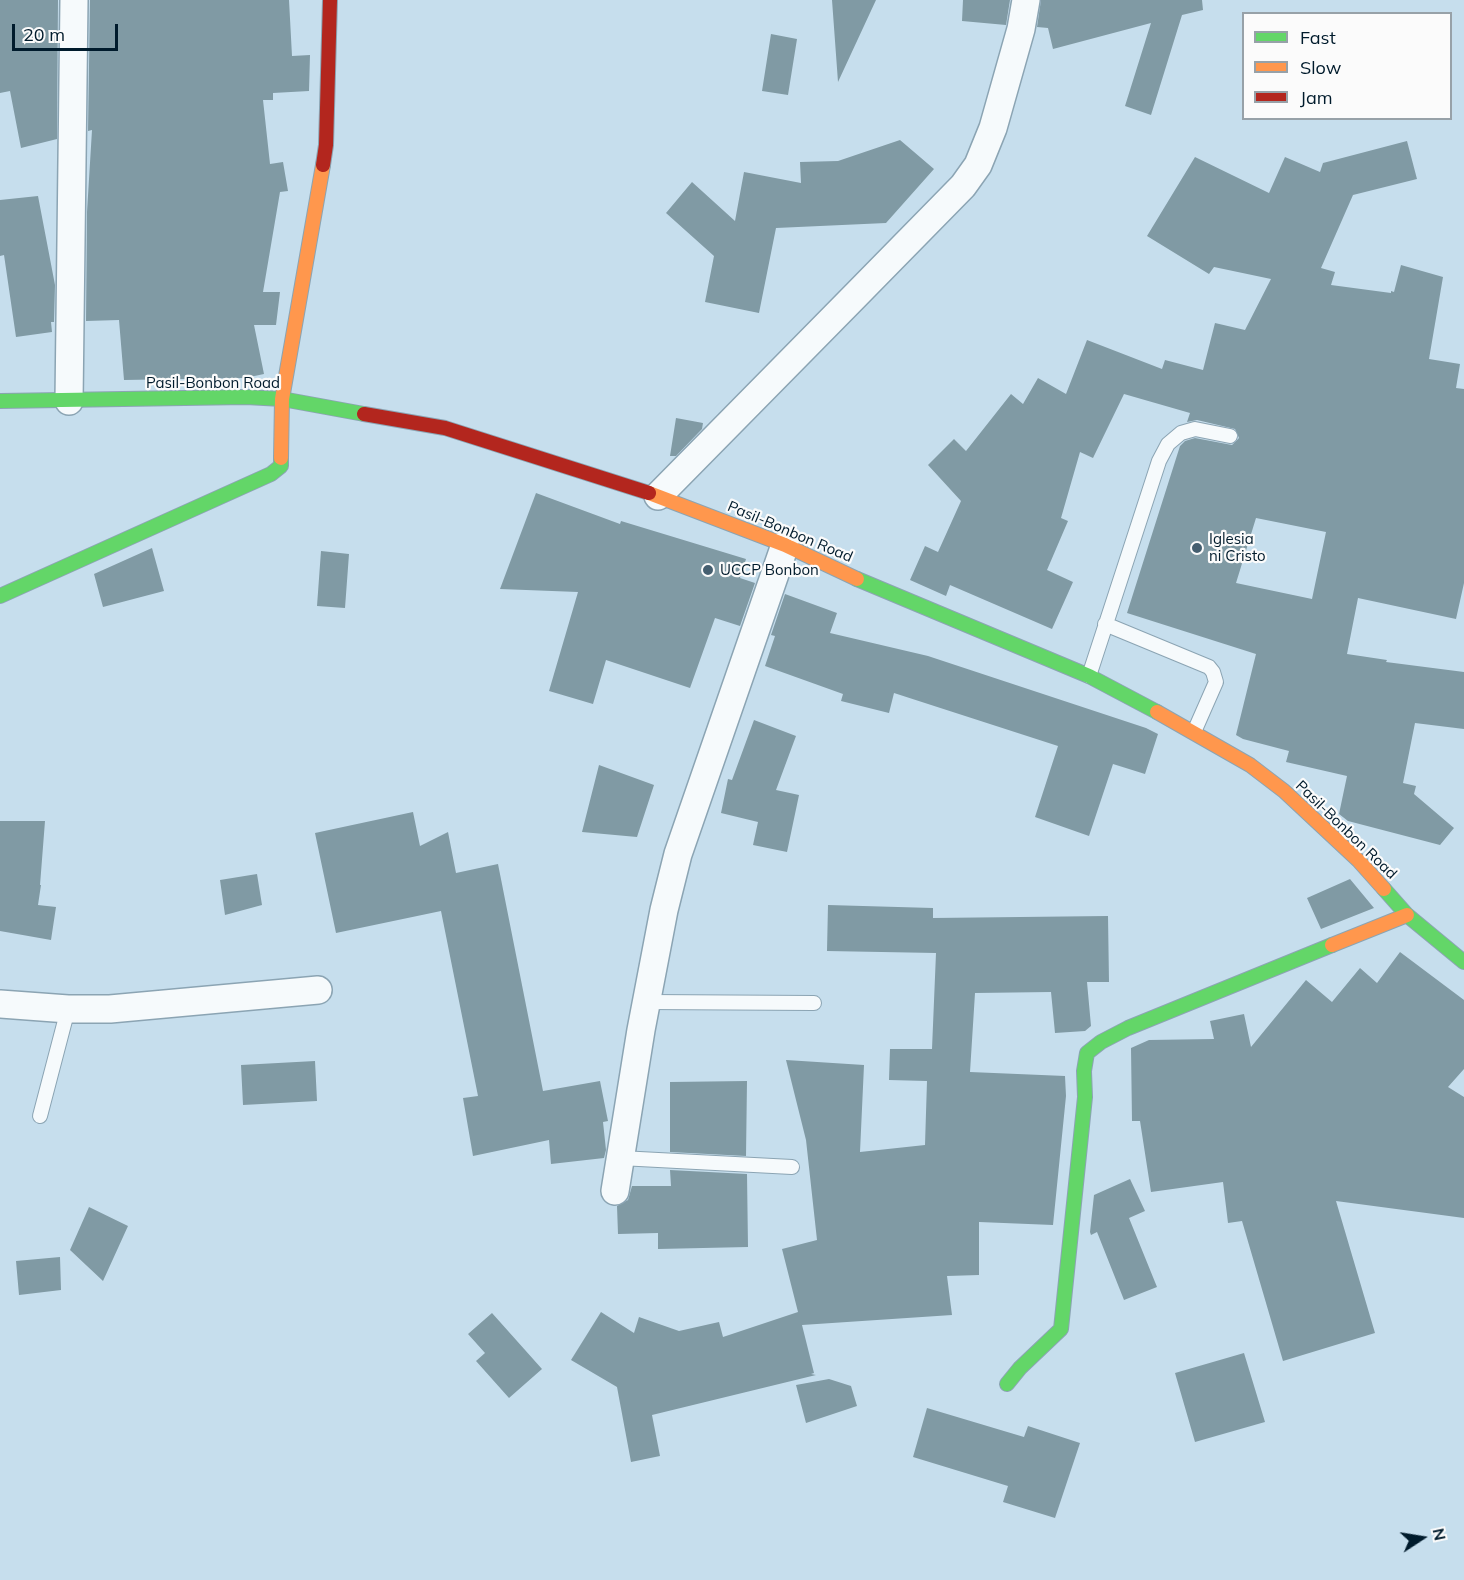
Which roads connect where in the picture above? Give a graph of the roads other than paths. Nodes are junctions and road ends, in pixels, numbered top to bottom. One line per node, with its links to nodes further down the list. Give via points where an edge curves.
1 (74, 0): 6 (street)
2 (330, 0): 4 (street, via 326,145)
3 (1026, 0): 8 (street, via 993,129 978,165 963,186)
4 (282, 399): 6 (street, Pasil-Bonbon Road); 8 (street, Pasil-Bonbon Road, via 445,428); 10 (street, via 278,471)
5 (0, 401): 6 (street, Pasil-Bonbon Road)
6 (69, 401)
7 (1230, 436): 11 (lane, via 1195,429 1181,433 1168,444)
8 (658, 496): 9 (street, Pasil-Bonbon Road)
9 (785, 545): 12 (street, Pasil-Bonbon Road, via 876,588); 17 (street, via 678,854)
10 (0, 596)
11 (1106, 624): 12 (lane); 13 (lane, via 1214,672 1216,682)
12 (1089, 676): 13 (street, Pasil-Bonbon Road)
13 (1194, 732): 14 (street, Pasil-Bonbon Road, via 1250,765 1284,791 1359,861)
14 (1407, 915): 15 (street, Pasil-Bonbon Road); 25 (street, via 1128,1028 1087,1053 1061,1329)
15 (1464, 962)
16 (318, 990): 20 (street, via 110,1009)
17 (647, 1002): 19 (lane); 22 (street)
18 (0, 1004): 20 (street)
19 (813, 1004)
20 (68, 1009): 21 (lane)
21 (40, 1116)
22 (620, 1158): 23 (lane); 24 (street)
23 (792, 1167)
24 (615, 1191)
25 (1007, 1384)

